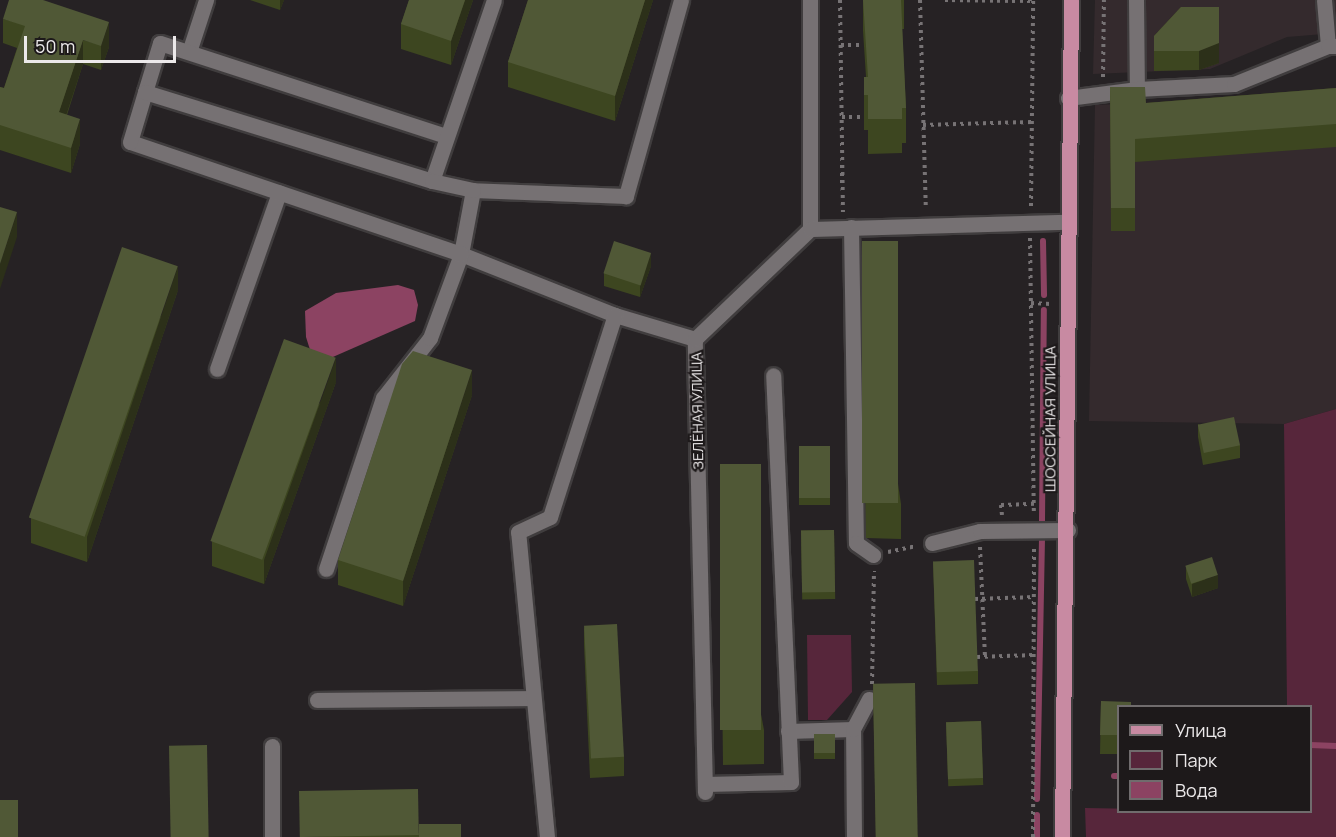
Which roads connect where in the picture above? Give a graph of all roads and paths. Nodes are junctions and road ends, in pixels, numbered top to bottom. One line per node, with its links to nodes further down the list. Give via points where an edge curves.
1 (206, 0): 16 (street)
2 (494, 0): 25 (street)
3 (681, 0): 27 (street, via 626,196)
4 (810, 0): 33 (street)
5 (840, 0): 13 (path)
6 (920, 0): 24 (path)
7 (945, 0): 12 (path)
8 (1071, 0): 20 (main road, ШОССЕЙНАЯ УЛИЦА)
9 (1104, 0): 19 (path)
10 (1136, 0): 17 (street)
11 (1324, 0): 15 (street)
12 (1033, 1): 23 (path)
13 (841, 45): 14 (path); 21 (path)
14 (863, 45)
15 (1332, 46): 17 (street, via 1234,84)
16 (189, 52): 18 (street, via 160,44); 25 (street)
17 (1137, 89): 19 (street)
18 (145, 92): 26 (street); 28 (street, via 130,142)
19 (1103, 94): 20 (street)
20 (1068, 98): 29 (main road, ШОССЕЙНАЯ УЛИЦА)
21 (842, 117): 22 (path); 32 (path)
22 (864, 117)
23 (1032, 122): 24 (path); 30 (path)
24 (924, 125): 31 (path)
25 (446, 136): 26 (street)
26 (432, 181): 27 (street)
27 (473, 190): 34 (street)
28 (279, 193): 34 (street); 37 (street)
29 (1068, 222): 30 (street); 39 (main road, ШОССЕЙНАЯ УЛИЦА)
30 (1030, 223): 31 (street)
31 (926, 225): 32 (street)
32 (847, 227): 33 (street); 42 (street, via 856,543)
33 (810, 229): 36 (street, ЗЕЛЁНАЯ УЛИЦА)
34 (461, 254): 35 (street); 43 (street, via 430,338 383,398)
35 (615, 315): 36 (street); 50 (street, via 550,517 518,532)
36 (695, 339): 54 (street, ЗЕЛЁНАЯ УЛИЦА, via 705,788 791,782)
37 (217, 369)
38 (773, 375): 54 (street)
39 (1068, 530): 40 (street); 59 (main road, ШОССЕЙНАЯ УЛИЦА)
40 (980, 531): 41 (street); 46 (path)
41 (932, 543): 42 (path)
42 (873, 555): 51 (path, via 873,679)
43 (326, 569)
44 (1034, 597): 46 (path)
45 (975, 599): 46 (path)
46 (982, 599): 49 (path)
47 (1034, 655): 49 (path)
48 (977, 657): 49 (path)
49 (985, 657)
50 (533, 698): 52 (street); 57 (street)
51 (869, 699): 53 (street)
52 (317, 700)
53 (853, 729): 54 (street); 58 (street)
54 (789, 731)
55 (272, 746): 56 (street)
56 (272, 837)
57 (546, 837)
58 (854, 837)
59 (1062, 837)

